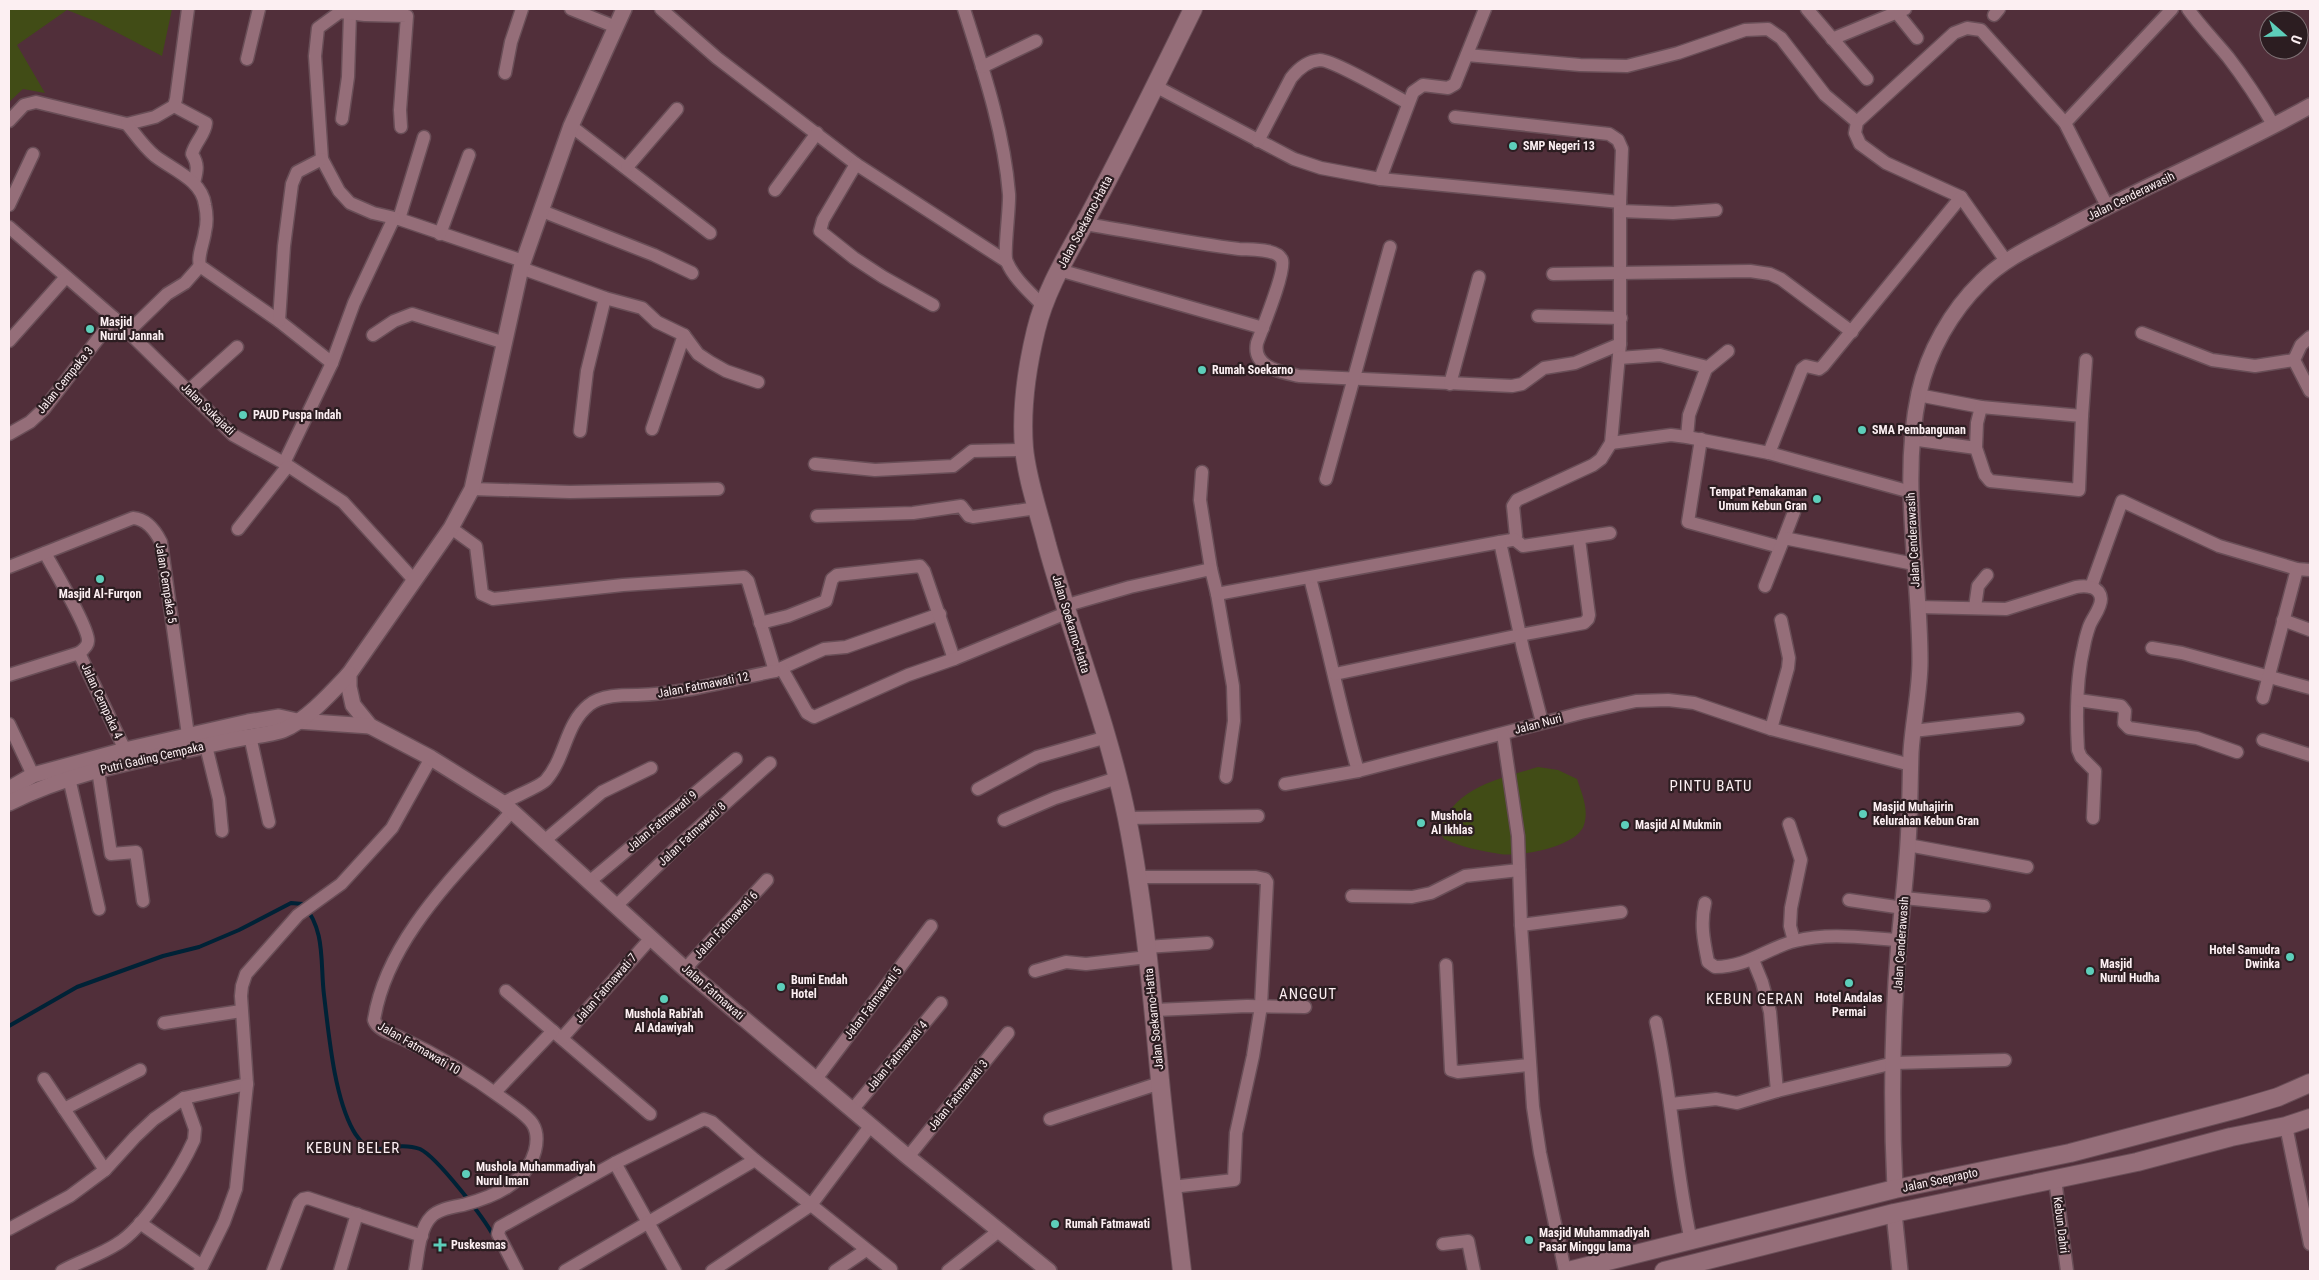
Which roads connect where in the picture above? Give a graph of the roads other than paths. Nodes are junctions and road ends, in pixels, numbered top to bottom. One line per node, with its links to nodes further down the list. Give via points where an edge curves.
1 (188, 9): 26 (street)
2 (259, 9): 20 (street)
3 (522, 9): 22 (street, via 510,42)
4 (571, 9): 15 (street)
5 (624, 9): 15 (street, Putri Gading Cempaka)
6 (661, 9): 38 (street, via 717,58)
7 (964, 9): 21 (street)
8 (1193, 9): 24 (main road, Jalan Soekarno-Hatta)
9 (1485, 9): 19 (street)
10 (1807, 9): 17 (street)
11 (2172, 9): 32 (street)
12 (2188, 9): 35 (street, via 2228,56)
13 (1901, 11): 16 (street); 17 (street)
14 (344, 12): 30 (street, via 348,77); 36 (street, via 407,16); 43 (street, via 322,24 316,34)
15 (616, 27): 34 (street, Putri Gading Cempaka)
16 (1917, 38)
17 (1832, 39): 23 (street)
18 (1036, 42): 21 (street)
19 (1467, 55): 25 (street, via 1453,87 1419,86); 37 (street, via 1627,66 1754,28 1773,31)
20 (247, 59)
21 (982, 67): 62 (street, via 997,123 1009,194)
22 (505, 73)
23 (1867, 78)
24 (1155, 86): 40 (street); 56 (main road, Jalan Soekarno-Hatta)
25 (1408, 103): 40 (street, via 1326,61 1308,63 1291,78); 46 (street)
26 (174, 106): 33 (street, via 155,117); 47 (street, via 206,122 192,154 198,162)
27 (2310, 106): 35 (street, Jalan Cenderawasih)
28 (677, 110): 45 (street)
29 (1455, 117): 52 (street, via 1615,137 1622,149)
30 (342, 119)
31 (9, 121): 33 (street, via 24,105 36,102)
32 (2065, 123): 37 (street, via 1981,30 1967,28 1954,33); 51 (street)
33 (127, 124): 47 (street, via 155,156)
34 (571, 126): 45 (street); 54 (street, Putri Gading Cempaka)
35 (2274, 126): 51 (street, Jalan Cenderawasih)
36 (400, 127)
37 (1858, 133): 49 (street, via 1892,166)
38 (817, 134): 44 (street); 48 (street)
39 (424, 137): 55 (street)
40 (1258, 141): 46 (street, via 1304,163)
41 (33, 154): 50 (street)
42 (469, 155): 59 (street)
43 (322, 159): 55 (street, via 339,191 350,203); 77 (street, via 297,172 292,184)
44 (856, 164): 62 (street); 72 (street, via 823,220 820,231 861,263)
45 (627, 167): 58 (street)
46 (1380, 179): 52 (street)
47 (194, 183): 64 (street, via 205,204 206,231)
48 (775, 190)
49 (1961, 197): 61 (street); 80 (street)
50 (9, 205)
51 (2107, 206): 61 (street, Jalan Cenderawasih)
52 (1620, 207): 53 (street, via 1673,213); 66 (street)
53 (1716, 210)
54 (542, 211): 63 (street, Putri Gading Cempaka); 67 (street)
55 (397, 219): 59 (street); 93 (street, via 354,303)
56 (1085, 224): 65 (main road, Jalan Soekarno-Hatta); 78 (street, via 1275,254 1283,262 1282,270)
57 (9, 227): 70 (street, Jalan Sukajadi)
58 (710, 233)
59 (440, 234): 63 (street)
60 (1390, 248): 95 (street)
61 (2012, 258): 100 (street, Jalan Cenderawasih, via 1982,280 1961,305 1940,336)
62 (1006, 261): 73 (street, via 1023,286)
63 (522, 264): 71 (street); 86 (street, Putri Gading Cempaka)
64 (200, 266): 77 (street); 79 (street)
65 (1059, 270): 73 (main road, Jalan Soekarno-Hatta); 78 (street)
66 (1618, 273): 68 (street); 76 (street); 80 (street, via 1750,271 1770,274)
67 (692, 274)
68 (1553, 274)
69 (1479, 277): 97 (street)
70 (66, 278): 75 (street, Jalan Sukajadi); 85 (street)
71 (605, 298): 83 (street, via 642,308 657,322); 104 (street, via 587,371)
72 (933, 305)
73 (1043, 306): 111 (main road, Jalan Soekarno-Hatta, via 1027,388)
74 (1538, 316): 76 (street)
75 (114, 318): 79 (street, Jalan Sukajadi); 105 (street, Jalan Cempaka 3, via 44,409 22,428)
76 (1620, 318): 87 (street)
77 (279, 321): 93 (street)
78 (1263, 328): 95 (street, via 1256,353 1268,367 1318,379)
79 (128, 332): 98 (street, Jalan Sukajadi)
80 (1852, 332): 112 (street, via 1820,369 1806,366 1799,373)
81 (2142, 333): 92 (street, via 2212,360 2255,366)
82 (374, 335): 86 (street, via 394,321 412,314)
83 (684, 335): 96 (street, via 698,354 710,362); 103 (street)
84 (2310, 337): 92 (street, via 2300,345)
85 (9, 342)
86 (505, 343): 118 (street, Putri Gading Cempaka)
87 (1620, 344): 90 (street); 97 (street, via 1575,363 1544,368 1522,384)
88 (238, 346): 98 (street)
89 (1728, 351): 94 (street)
90 (1619, 358): 94 (street, via 1660,355); 109 (street)
91 (2086, 360): 102 (street)
92 (2294, 360): 99 (street)
93 (332, 363): 114 (street)
94 (1707, 368): 106 (street, via 1689,415)
95 (1353, 378): 97 (street); 116 (street)
96 (758, 382)
97 (1450, 384)
98 (188, 391): 114 (street, Jalan Sukajadi, via 233,435)
99 (2310, 391)
100 (1918, 395): 101 (street); 108 (street, Jalan Cenderawasih)
101 (1980, 407): 102 (street); 110 (street)
102 (2082, 416): 110 (street, via 2079,490 1989,480 1984,475)
103 (652, 429)
104 (580, 431)
105 (9, 434)
106 (1687, 436): 107 (street); 109 (street)
107 (1701, 439): 112 (street); 129 (street, via 1688,522)
108 (1911, 439): 110 (street); 119 (street, Jalan Cenderawasih)
109 (1611, 443): 126 (street, via 1593,464 1517,500 1513,506)
110 (1976, 448)
111 (1024, 450): 113 (street, via 972,451 953,466 875,470); 120 (main road, Jalan Soekarno-Hatta)
112 (1770, 453): 119 (street)
113 (815, 464)
114 (285, 465): 124 (street); 137 (street, Jalan Sukajadi, via 343,502)
115 (1202, 472): 133 (street, via 1200,500)
116 (1326, 479)
117 (718, 488): 118 (street, via 570,492)
118 (472, 489): 123 (street, Putri Gading Cempaka)
119 (1910, 492): 131 (street, Jalan Cenderawasih)
120 (1038, 508): 122 (street, via 972,517 961,506 913,513); 143 (main road, Jalan Soekarno-Hatta)
121 (1794, 512): 129 (street)
122 (817, 516)
123 (451, 528): 137 (street, Putri Gading Cempaka); 147 (street, via 476,546 480,588 488,598 744,577)
124 (238, 529)
125 (1610, 533): 127 (street)
126 (1514, 538): 127 (street, via 1523,546); 128 (street)
127 (1579, 539): 149 (street, via 1588,619 1584,623)
128 (1500, 542): 136 (street); 149 (street)
129 (1782, 543): 131 (street); 138 (street)
130 (45, 553): 132 (street, Jalan Cempaka 5); 151 (street, via 88,638 87,646); 169 (street, Jalan Cempaka 5, via 133,518 149,524 161,542)
131 (1914, 564): 141 (street, Jalan Cenderawasih)
132 (9, 567)
133 (1211, 569): 140 (street); 143 (street)
134 (2304, 569): 139 (street, via 2219,546 2122,501); 146 (street)
135 (1987, 575): 142 (street, via 1978,586)
136 (1310, 578): 140 (street); 156 (street)
137 (414, 580): 155 (street, Putri Gading Cempaka)
138 (1766, 586)
139 (2091, 587): 142 (street, via 2076,587 2006,609); 160 (street, via 2101,600 2083,648)
140 (1217, 594): 185 (street, via 1233,686 1234,721)
141 (1918, 607): 142 (street); 167 (street, Jalan Cenderawasih, via 1920,663)
142 (1975, 607)
143 (1065, 609): 152 (street); 171 (main road, Jalan Soekarno-Hatta)
144 (940, 614): 147 (street, via 922,568 917,566 838,576 832,579 826,600 788,616); 152 (street); 153 (street, Jalan Fatmawati 12, via 846,647 824,649)
145 (1782, 620): 166 (street, via 1788,668)
146 (2283, 620): 148 (street); 157 (street)
147 (760, 623): 153 (street)
148 (2310, 630)
149 (1520, 634): 156 (street); 163 (street)
150 (2152, 648): 157 (street)
151 (79, 653): 154 (street, Jalan Cempaka 4); 176 (street, Jalan Cempaka 4)
152 (954, 658): 153 (street, via 908,674 814,717 807,713)
153 (779, 670): 192 (street, Jalan Fatmawati 12, via 684,691 616,696 591,703 574,724 562,756 546,780)
154 (9, 674)
155 (349, 674): 162 (street, Putri Gading Cempaka); 165 (street, via 348,687 353,705)
156 (1335, 674): 183 (street)
157 (2270, 676): 158 (street); 159 (street)
158 (2310, 688)
159 (2263, 698)
160 (2078, 700): 174 (street, via 2120,706 2125,710 2124,723 2129,728 2197,738); 195 (street, via 2078,750 2081,758 2095,771)
161 (2018, 719): 167 (street)
162 (297, 721): 165 (street, Putri Gading Cempaka); 169 (street, Putri Gading Cempaka, via 278,717); 170 (street, Putri Gading Cempaka, via 283,730)
163 (1542, 722): 166 (street, Jalan Nuri, via 1636,701 1668,700 1694,703); 168 (street, Jalan Nuri)
164 (9, 724): 184 (street)
165 (370, 726): 177 (street, Jalan Fatmawati)
166 (1771, 728): 180 (street, Jalan Nuri)
167 (1913, 731): 180 (street, Jalan Cenderawasih)
168 (1503, 734): 183 (street, Jalan Nuri); 203 (street, via 1516,813)
169 (188, 735): 176 (street, Putri Gading Cempaka)
170 (250, 736): 173 (street, Putri Gading Cempaka); 197 (street)
171 (1106, 737): 187 (main road, Jalan Soekarno-Hatta); 190 (street, via 1037,757)
172 (2263, 740): 175 (street)
173 (206, 746): 176 (street, Putri Gading Cempaka); 199 (street, via 219,799)
174 (2237, 752)
175 (2310, 755)
176 (126, 756): 182 (street, Putri Gading Cempaka); 184 (street, Putri Gading Cempaka)
177 (431, 758): 192 (street, Jalan Fatmawati); 232 (street, via 392,828 355,871 298,915 246,974 242,986)
178 (736, 759): 206 (street, Jalan Fatmawati 9)
179 (770, 763): 212 (street, Jalan Fatmawati 8)
180 (1911, 765): 201 (street, Jalan Cenderawasih)
181 (651, 768): 200 (street, via 602,792)
182 (98, 770): 186 (street, Putri Gading Cempaka); 209 (street, via 111,854 136,852)
183 (1358, 771): 188 (street, Jalan Nuri)
184 (32, 775): 189 (street, Putri Gading Cempaka)
185 (1226, 777)
186 (69, 778): 191 (street, Putri Gading Cempaka); 214 (street)
187 (1117, 778): 194 (main road, Jalan Soekarno-Hatta); 196 (street, via 1055,798)
188 (1286, 784)
189 (9, 788)
190 (978, 789)
191 (9, 803)
192 (507, 807): 200 (street, Jalan Fatmawati); 247 (street, Jalan Fatmawati 10, via 418,921 380,988 374,1020 378,1027 412,1043)
193 (1258, 816): 194 (street)
194 (1127, 818): 204 (main road, Jalan Soekarno-Hatta)
195 (2093, 818)
196 (1004, 820)
197 (269, 822)
198 (1789, 824): 220 (street, via 1801,860 1791,908 1790,926)
199 (222, 831)
200 (544, 841): 206 (street, Jalan Fatmawati)
201 (1908, 845): 202 (street); 211 (street, Jalan Cenderawasih)
202 (2028, 867)
203 (1519, 870): 207 (street, via 1465,876 1431,893 1412,897); 216 (street)
204 (1137, 877): 222 (main road, Jalan Soekarno-Hatta); 229 (street, via 1265,879)
205 (767, 880): 225 (street, Jalan Fatmawati 6)
206 (589, 882): 212 (street, Jalan Fatmawati)
207 (1352, 896)
208 (1849, 900): 211 (street)
209 (143, 901)
210 (1705, 903): 223 (street, via 1702,931 1709,964 1720,967)
211 (1904, 903): 213 (street); 219 (street, Jalan Cenderawasih)
212 (616, 906): 218 (street, Jalan Fatmawati)
213 (1984, 906)
214 (99, 908)
215 (1621, 912): 216 (street)
216 (1521, 925): 239 (street)
217 (931, 926): 242 (street, Jalan Fatmawati 5)
218 (651, 938): 225 (street, Jalan Fatmawati); 236 (street, Jalan Fatmawati 7)
219 (1899, 940): 220 (street, via 1826,935); 238 (street, Jalan Cenderawasih)
220 (1794, 941): 223 (street)
221 (1207, 943): 222 (street)
222 (1147, 952): 226 (street, via 1086,964 1066,962); 231 (main road, Jalan Soekarno-Hatta)
223 (1753, 960): 246 (street, via 1770,1012)
224 (1446, 965): 239 (street, via 1451,1070)
225 (685, 969): 242 (street, Jalan Fatmawati)
226 (1035, 971)
227 (506, 991): 236 (street)
228 (942, 1003): 251 (street, Jalan Fatmawati 4)
229 (1261, 1006): 230 (street); 231 (street); 262 (street, via 1236,1133 1234,1180)
230 (1305, 1007)
231 (1155, 1010): 243 (main road, Jalan Soekarno-Hatta)
232 (242, 1011): 234 (street); 245 (street)
233 (1656, 1022): 249 (street)
234 (164, 1024)
235 (1008, 1033): 257 (street, Jalan Fatmawati 3)
236 (558, 1035): 247 (street, Jalan Fatmawati 7); 252 (street)
237 (2004, 1060): 238 (street)
238 (1894, 1063): 246 (street); 263 (street, Jalan Cenderawasih)
239 (1529, 1065): 291 (street, via 1540,1153)
240 (140, 1070): 250 (street)
241 (44, 1079): 250 (street)
242 (816, 1079): 251 (street, Jalan Fatmawati)
243 (1160, 1083): 254 (street); 262 (main road, Jalan Soekarno-Hatta)
244 (2310, 1083): 263 (main road, Jalan Soeprapto, via 2241,1108 2070,1153)
245 (247, 1084): 248 (street); 276 (street, via 236,1189)
246 (1777, 1091): 249 (street, via 1737,1103 1716,1098)
247 (494, 1092): 271 (street, Jalan Fatmawati 10, via 530,1119 538,1138 533,1158 511,1186 430,1217)
248 (184, 1098): 260 (street, via 154,1119); 268 (street, via 195,1129 194,1140)
249 (1672, 1104): 272 (street, via 1681,1195)
250 (64, 1109): 260 (street)
251 (853, 1109): 255 (street, Jalan Fatmawati)
252 (650, 1114)
253 (2310, 1118): 256 (main road, Jalan Soeprapto)
254 (1050, 1119)
255 (871, 1125): 257 (street, Jalan Fatmawati); 264 (street)
256 (2286, 1126): 261 (main road, Jalan Soeprapto); 274 (street)
257 (908, 1157): 270 (street, Jalan Fatmawati)
258 (756, 1160): 259 (street, via 712,1122 704,1119); 264 (street); 267 (street)
259 (614, 1163): 267 (street); 282 (street, via 500,1227 498,1234)
260 (105, 1170): 269 (street, via 70,1196)
261 (2055, 1179): 265 (main road, Jalan Soeprapto); 294 (street, Kebun Dahri)
262 (1172, 1187): 289 (main road, Jalan Soekarno-Hatta)
263 (1895, 1189): 272 (main road, Jalan Soeprapto)
264 (811, 1206): 275 (street); 285 (street)
265 (1894, 1213): 292 (main road, Jalan Soeprapto); 293 (street)
266 (357, 1214): 271 (street); 279 (street, via 303,1199); 280 (street)
267 (647, 1223): 283 (street); 284 (street)
268 (140, 1224): 276 (street); 278 (street, via 118,1244)
269 (9, 1228)
270 (1000, 1230): 287 (street); 288 (street, Jalan Fatmawati)
271 (422, 1236): 281 (street)
272 (1691, 1241): 291 (main road, Jalan Soeprapto)
273 (1443, 1244): 290 (street, via 1468,1241)
274 (2310, 1244)
275 (866, 1250): 277 (street); 286 (street)
276 (201, 1269)
277 (891, 1269)
278 (62, 1271)
279 (273, 1271)
280 (340, 1271)
281 (415, 1271)
282 (517, 1271)
283 (565, 1271)
284 (675, 1271)
285 (712, 1271)
286 (835, 1271)
287 (948, 1271)
288 (1049, 1271)
289 (1182, 1271)
290 (1474, 1271)
291 (1567, 1271)
292 (1664, 1271)
293 (1900, 1271)
294 (2067, 1271)

